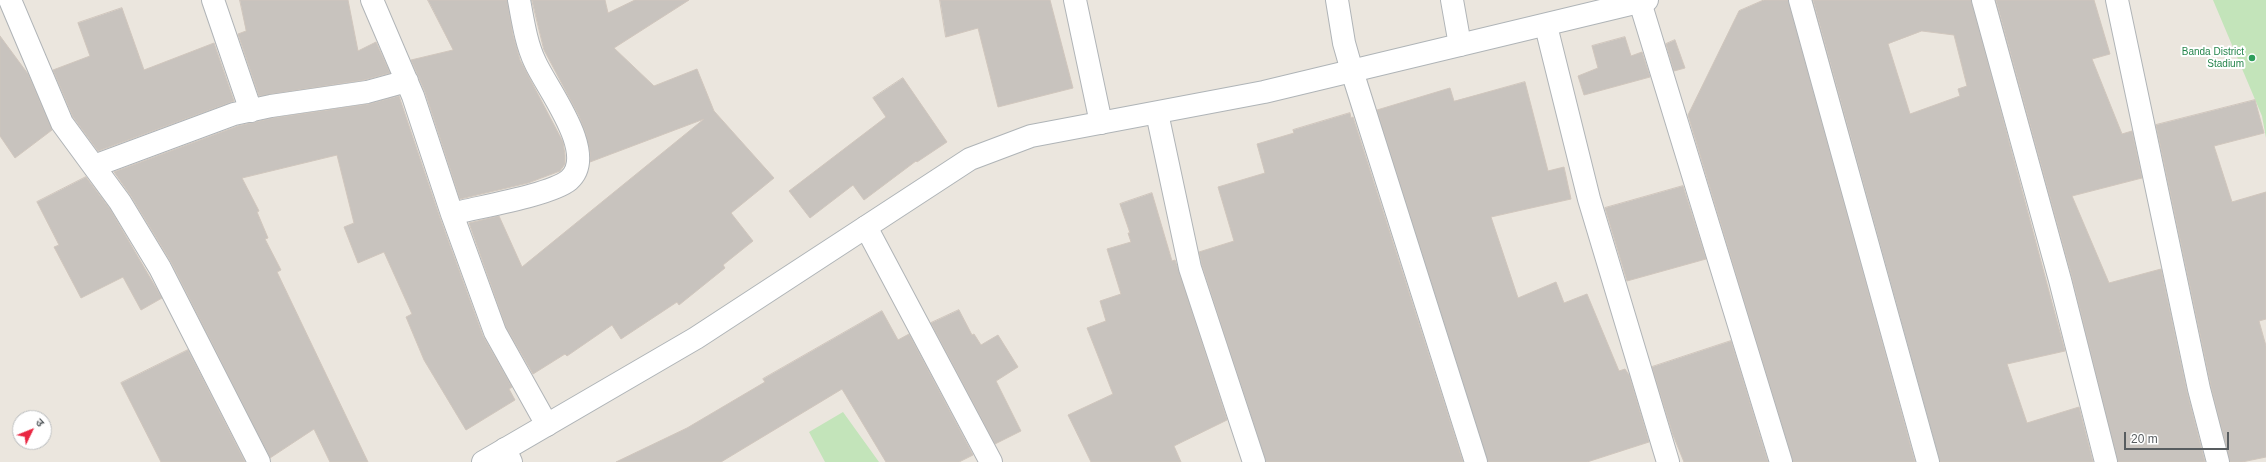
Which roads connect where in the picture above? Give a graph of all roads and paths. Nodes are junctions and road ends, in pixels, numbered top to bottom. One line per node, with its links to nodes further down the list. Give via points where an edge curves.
1 (10, 0): 19 (street, via 62,123)
2 (213, 0): 16 (street)
3 (372, 0): 15 (street)
4 (519, 0): 20 (street, via 530,50 571,128 578,151 578,168 568,180 548,190)
5 (1075, 0): 18 (street)
6 (1337, 0): 14 (street, via 1344,44)
7 (1452, 0): 13 (street)
8 (1800, 0): 31 (street)
9 (1983, 0): 32 (street, via 2060,280)
10 (2117, 0): 33 (street, via 2199,389)
11 (1644, 1): 12 (street); 30 (street)
12 (1546, 26): 13 (street); 29 (street, via 1589,199)
13 (1460, 45): 14 (street)
14 (1352, 71): 17 (street, via 1264,92); 28 (street)
15 (407, 81): 16 (street, via 367,92); 20 (street)
16 (251, 111): 19 (street, via 234,114)
17 (1157, 113): 18 (street); 27 (street, via 1190,268)
18 (1101, 123): 21 (street, via 1031,136 970,159)
19 (94, 166): 24 (street, via 120,202 160,268)
20 (452, 214): 22 (street, via 495,332)
21 (866, 227): 22 (street, via 696,338); 26 (street)
22 (546, 425): 23 (street)
23 (508, 456): 25 (street)
24 (260, 462)
25 (484, 462)
26 (991, 462)
27 (1254, 462)
28 (1476, 462)
29 (1668, 462)
30 (1781, 462)
31 (1928, 462)
32 (2106, 462)
33 (2218, 462)

